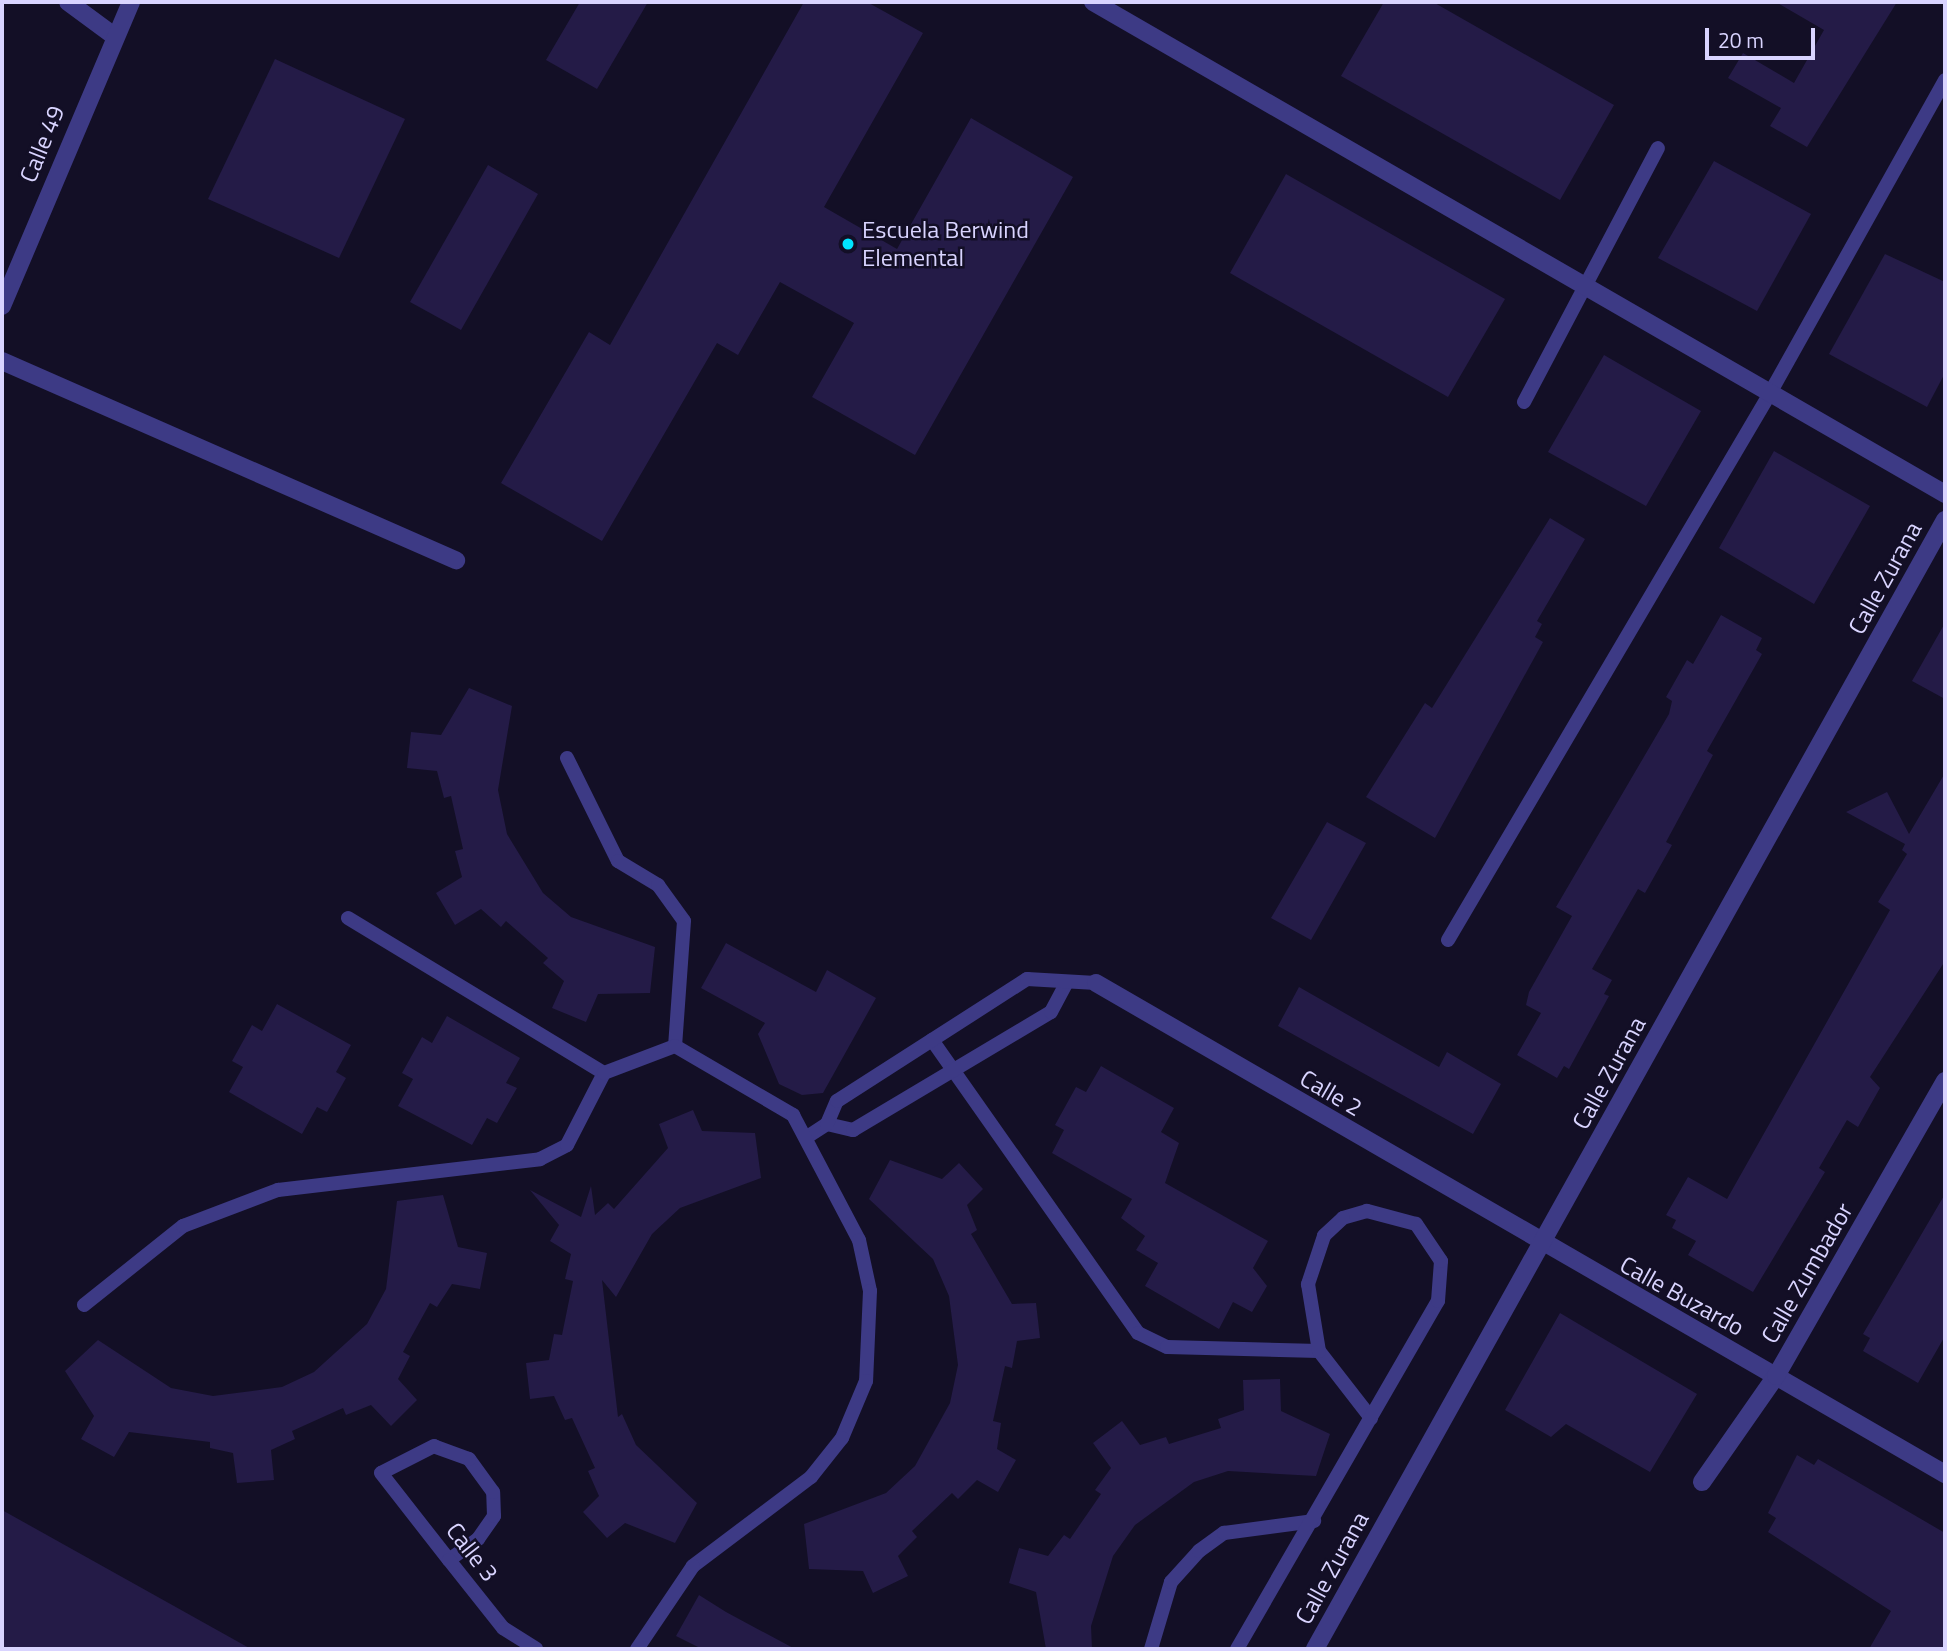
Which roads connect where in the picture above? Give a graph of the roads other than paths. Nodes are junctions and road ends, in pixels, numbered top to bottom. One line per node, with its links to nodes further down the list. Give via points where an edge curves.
1 (68, 2): 4 (street)
2 (131, 2): 4 (street, Calle 49)
3 (1093, 2): 7 (street)
4 (113, 35): 8 (street, Calle 49)
5 (1945, 80): 10 (lane)
6 (1658, 148): 7 (lane)
7 (1588, 289): 10 (street); 11 (lane)
8 (2, 306)
9 (2, 361): 14 (street)
10 (1769, 395): 12 (street); 17 (lane)
11 (1524, 402)
12 (1945, 494)
13 (1945, 520): 27 (street, Calle Zurana)
14 (456, 560)
15 (567, 758): 21 (lane, via 618,861 658,885 684,921)
16 (348, 918): 23 (lane)
17 (1448, 940)
18 (1067, 982): 19 (lane); 20 (lane, via 1027,979); 22 (lane, via 1051,1012)
19 (1096, 983): 27 (street, Calle 2)
20 (932, 1040): 22 (lane); 25 (lane, via 837,1101)
21 (675, 1046): 23 (lane); 26 (lane, via 793,1115)
22 (952, 1072): 25 (lane, via 853,1130); 29 (lane, via 1138,1333 1167,1347)
23 (604, 1073): 28 (lane, via 567,1145 540,1159 278,1190 183,1226)
24 (1945, 1081): 30 (street, Calle Zumbador)
25 (827, 1124): 26 (lane)
26 (807, 1137): 37 (lane, via 859,1240 870,1291 866,1381 842,1437 811,1477 693,1566)
27 (1541, 1245): 30 (street, Calle Buzardo); 40 (street, Calle Zurana)
28 (84, 1305)
29 (1320, 1351): 31 (lane); 31 (lane, via 1308,1284 1324,1236 1343,1218 1367,1211 1416,1224 1432,1240 1443,1282 1425,1328)
30 (1776, 1377): 32 (street, Calle Buzardo); 33 (street, Calle Zumbador)
31 (1371, 1418): 34 (lane)
32 (1945, 1474)
33 (1702, 1482)
34 (1314, 1521): 38 (lane, via 1224,1533 1199,1551 1171,1582); 39 (lane)
35 (449, 1560): 35 (lane, Calle 3, via 382,1473 435,1446 469,1459 493,1492 494,1516 478,1539); 36 (lane, Calle 3, via 503,1628)
36 (536, 1649)
37 (637, 1649)
38 (1151, 1649)
39 (1237, 1649)
40 (1315, 1649)

